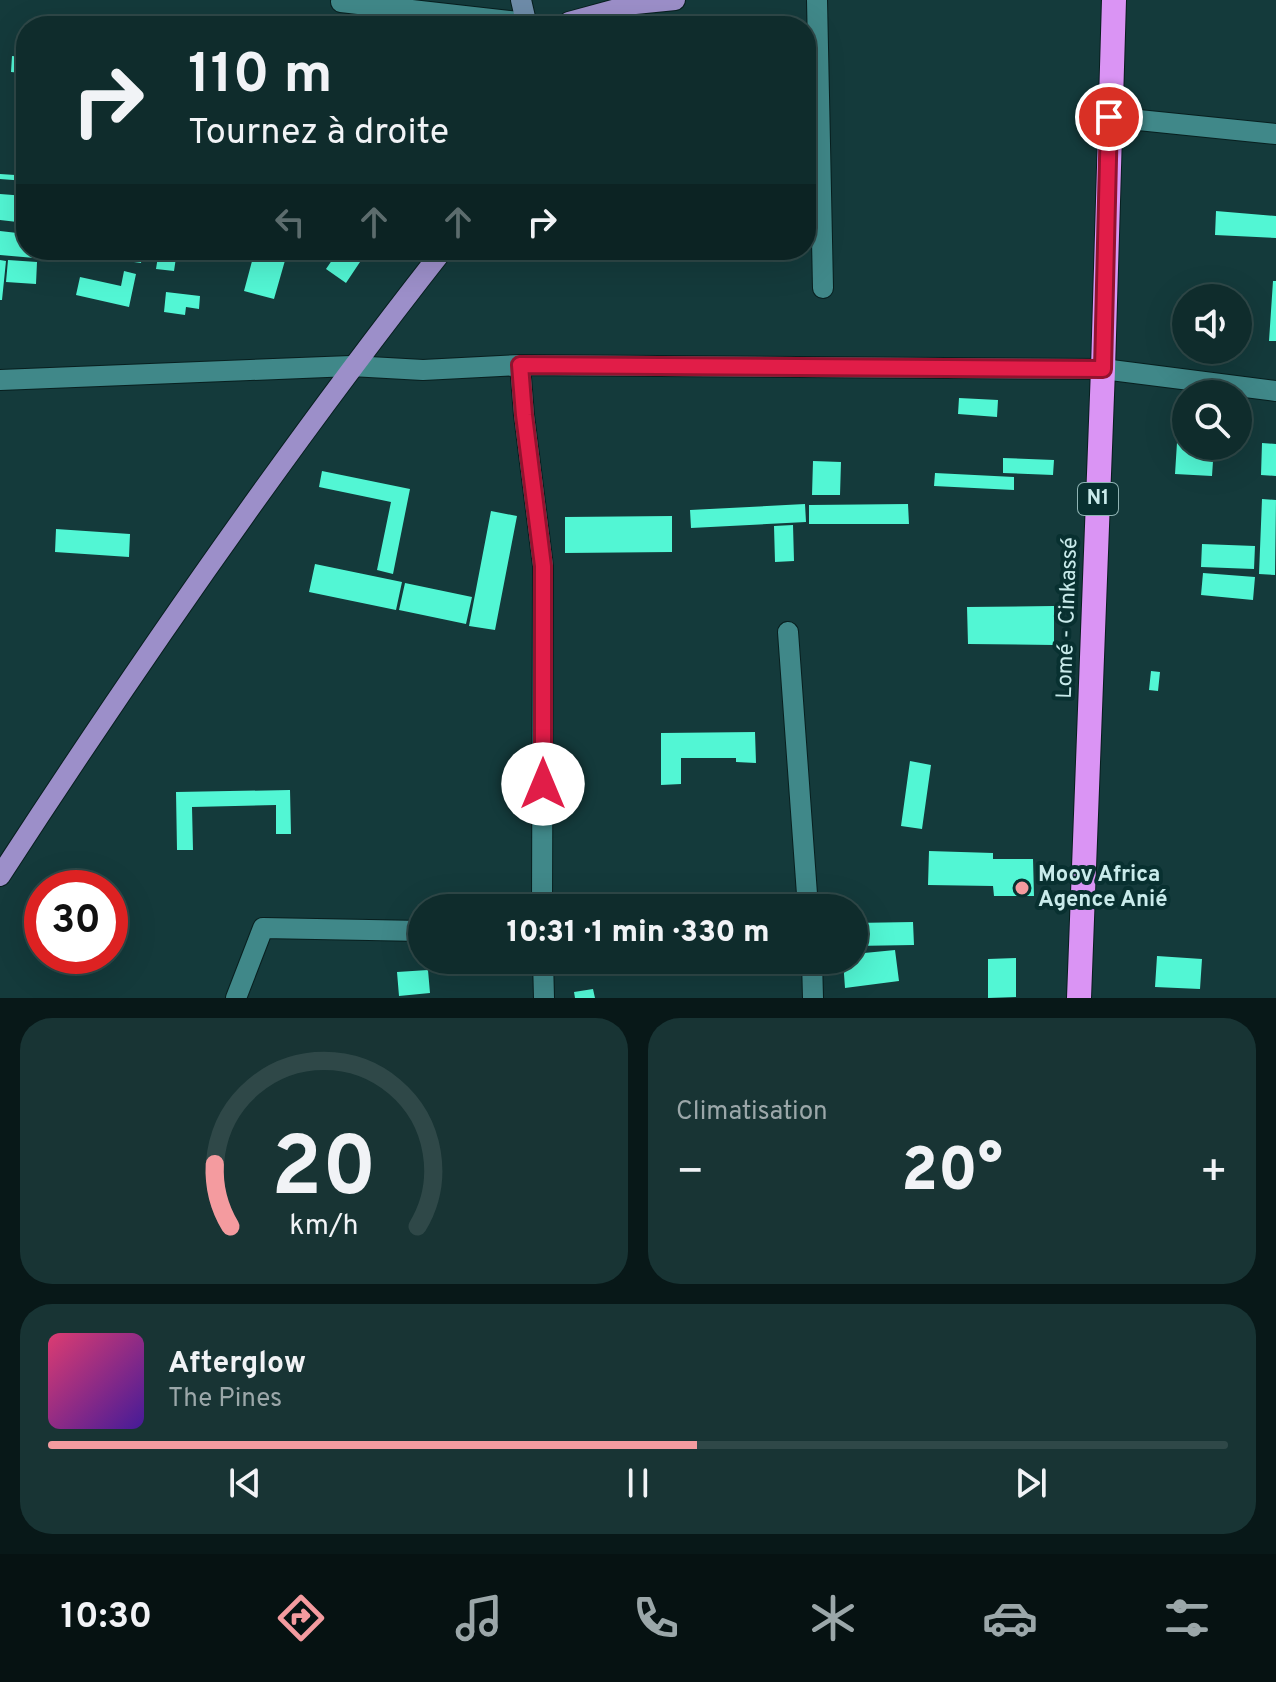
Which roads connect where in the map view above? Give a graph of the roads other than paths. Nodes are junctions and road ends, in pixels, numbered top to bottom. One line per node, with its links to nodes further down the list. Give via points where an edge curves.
1 (675, 0): 6 (main road)
2 (817, 0): 10 (street)
3 (1114, 0): 7 (highway, Lomé - Cinkassé / N1)
4 (341, 2): 5 (street)
5 (454, 16)
6 (591, 16)
7 (1109, 117): 8 (street); 13 (highway, Lomé - Cinkassé / N1)
8 (1276, 134)
9 (435, 260): 12 (main road)
10 (823, 288)
11 (520, 365): 12 (street, via 423,370); 13 (street); 18 (street, via 543,566)
12 (351, 366): 14 (street); 17 (main road)
13 (1103, 369): 15 (street); 26 (highway, Lomé - Cinkassé / N1)
14 (0, 380)
15 (1276, 391)
16 (788, 632): 19 (street)
17 (0, 876)
18 (542, 894)
19 (807, 894)
20 (408, 931): 23 (street, via 263,928)
21 (543, 974): 24 (street)
22 (812, 974): 25 (street)
23 (236, 998)
24 (544, 998)
25 (813, 998)
26 (1079, 998)

